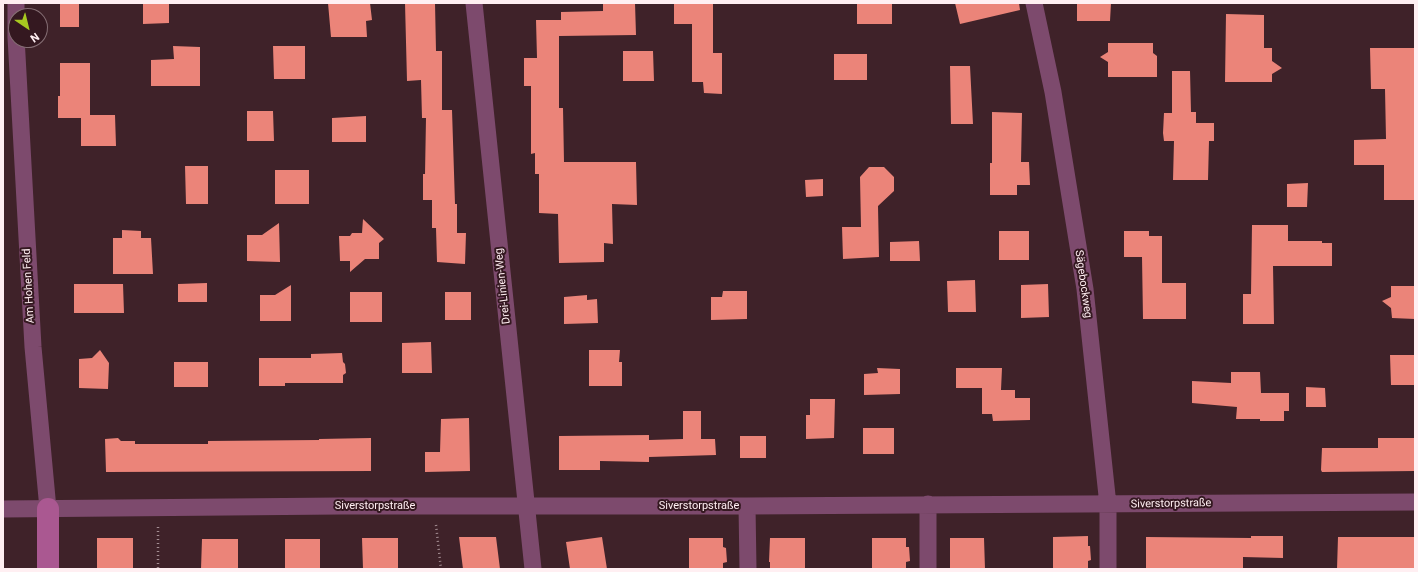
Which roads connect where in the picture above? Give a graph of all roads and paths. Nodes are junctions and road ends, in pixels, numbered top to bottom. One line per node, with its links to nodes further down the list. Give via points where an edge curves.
1 (474, 3): 7 (street, Drei-Linien-Weg)
2 (1034, 3): 6 (street, Sägebockweg, via 1053,92 1085,289)
3 (17, 48): 10 (street, Am Hohen Feld, via 32,347)
4 (1415, 502): 6 (street, Siverstorpstraße)
5 (928, 504): 6 (street, Siverstorpstraße); 8 (street, Siverstorpstraße); 18 (street)
6 (1108, 505): 19 (street, Sägebockweg)
7 (526, 506): 8 (street, Siverstorpstraße); 10 (street, Siverstorpstraße); 16 (street, Drei-Linien-Weg)
8 (747, 506): 17 (street, Siverstorpstraße)
9 (3, 509): 10 (street, Siverstorpstraße)
10 (48, 509): 13 (street, Am Hohen Feld)
11 (436, 524): 15 (path)
12 (158, 525): 14 (path)
13 (48, 569)
14 (158, 569)
15 (441, 569)
16 (533, 569)
17 (748, 569)
18 (928, 569)
19 (1108, 569)

